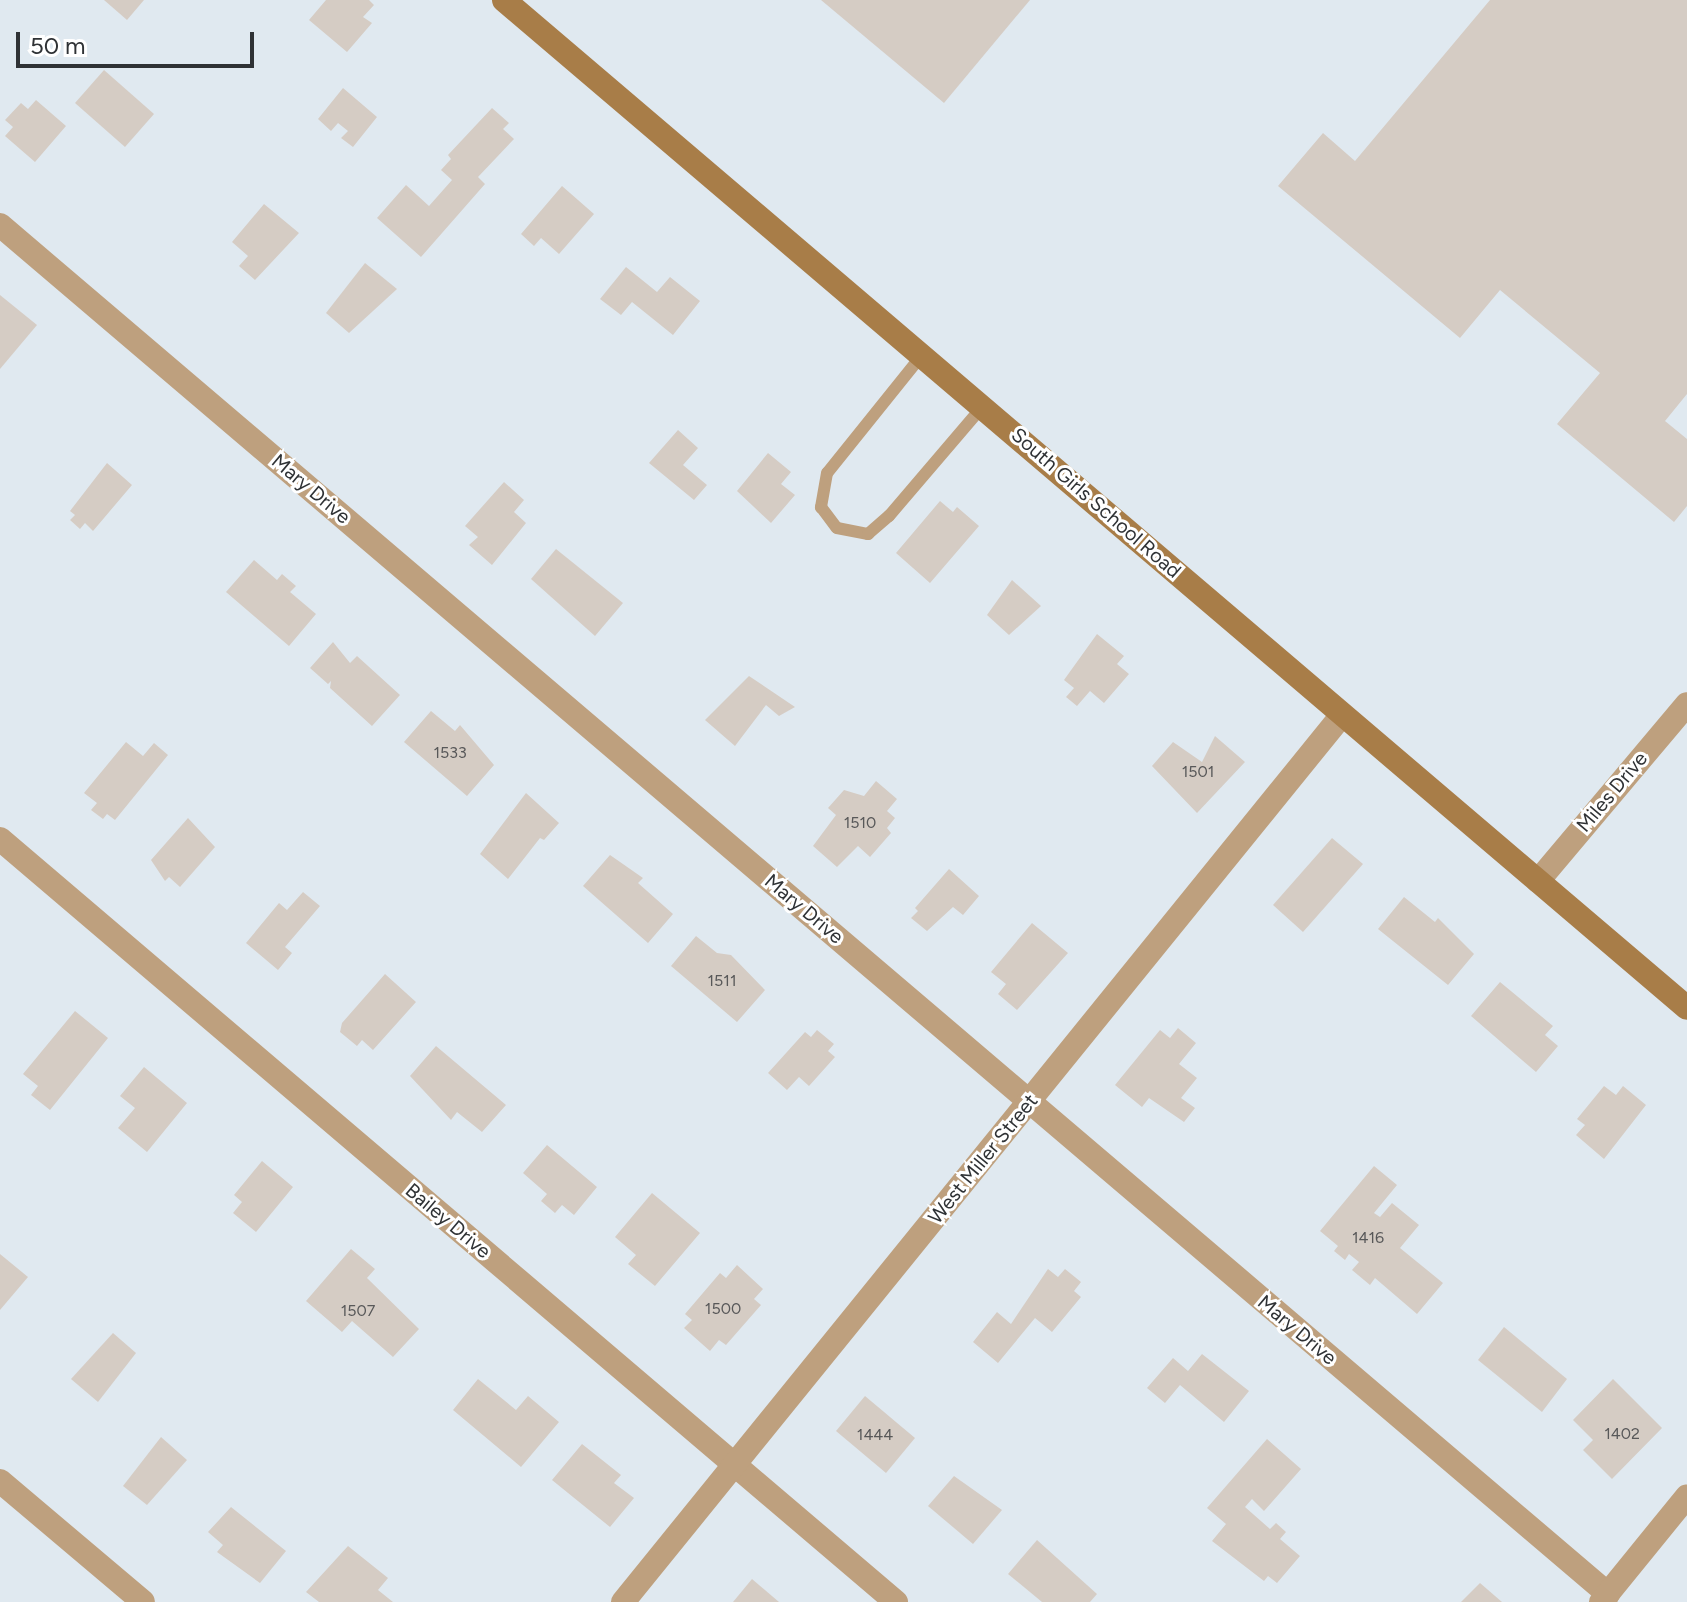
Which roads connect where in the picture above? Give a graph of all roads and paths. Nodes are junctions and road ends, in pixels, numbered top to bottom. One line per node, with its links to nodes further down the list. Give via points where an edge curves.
1 (504, 0): 3 (main road, South Girls School Road)
2 (0, 225): 10 (street, Mary Drive)
3 (923, 355): 4 (main road, South Girls School Road); 4 (lane, via 827,473 821,507 837,528 868,534)
4 (983, 406): 6 (main road, South Girls School Road)
5 (1687, 704): 8 (street, Miles Drive)
6 (1342, 715): 8 (main road, South Girls School Road); 10 (street, West Miller Street)
7 (0, 839): 11 (street, Bailey Drive)
8 (1538, 881): 9 (main road, South Girls School Road)
9 (1687, 1008)
10 (1029, 1101): 11 (street, West Miller Street); 14 (street, Mary Drive)
11 (734, 1464): 16 (street, West Miller Street); 17 (street, Bailey Drive)
12 (0, 1481): 15 (street)
13 (1687, 1496): 14 (street)
14 (1604, 1598)
15 (143, 1602)
16 (623, 1602)
17 (896, 1602)

